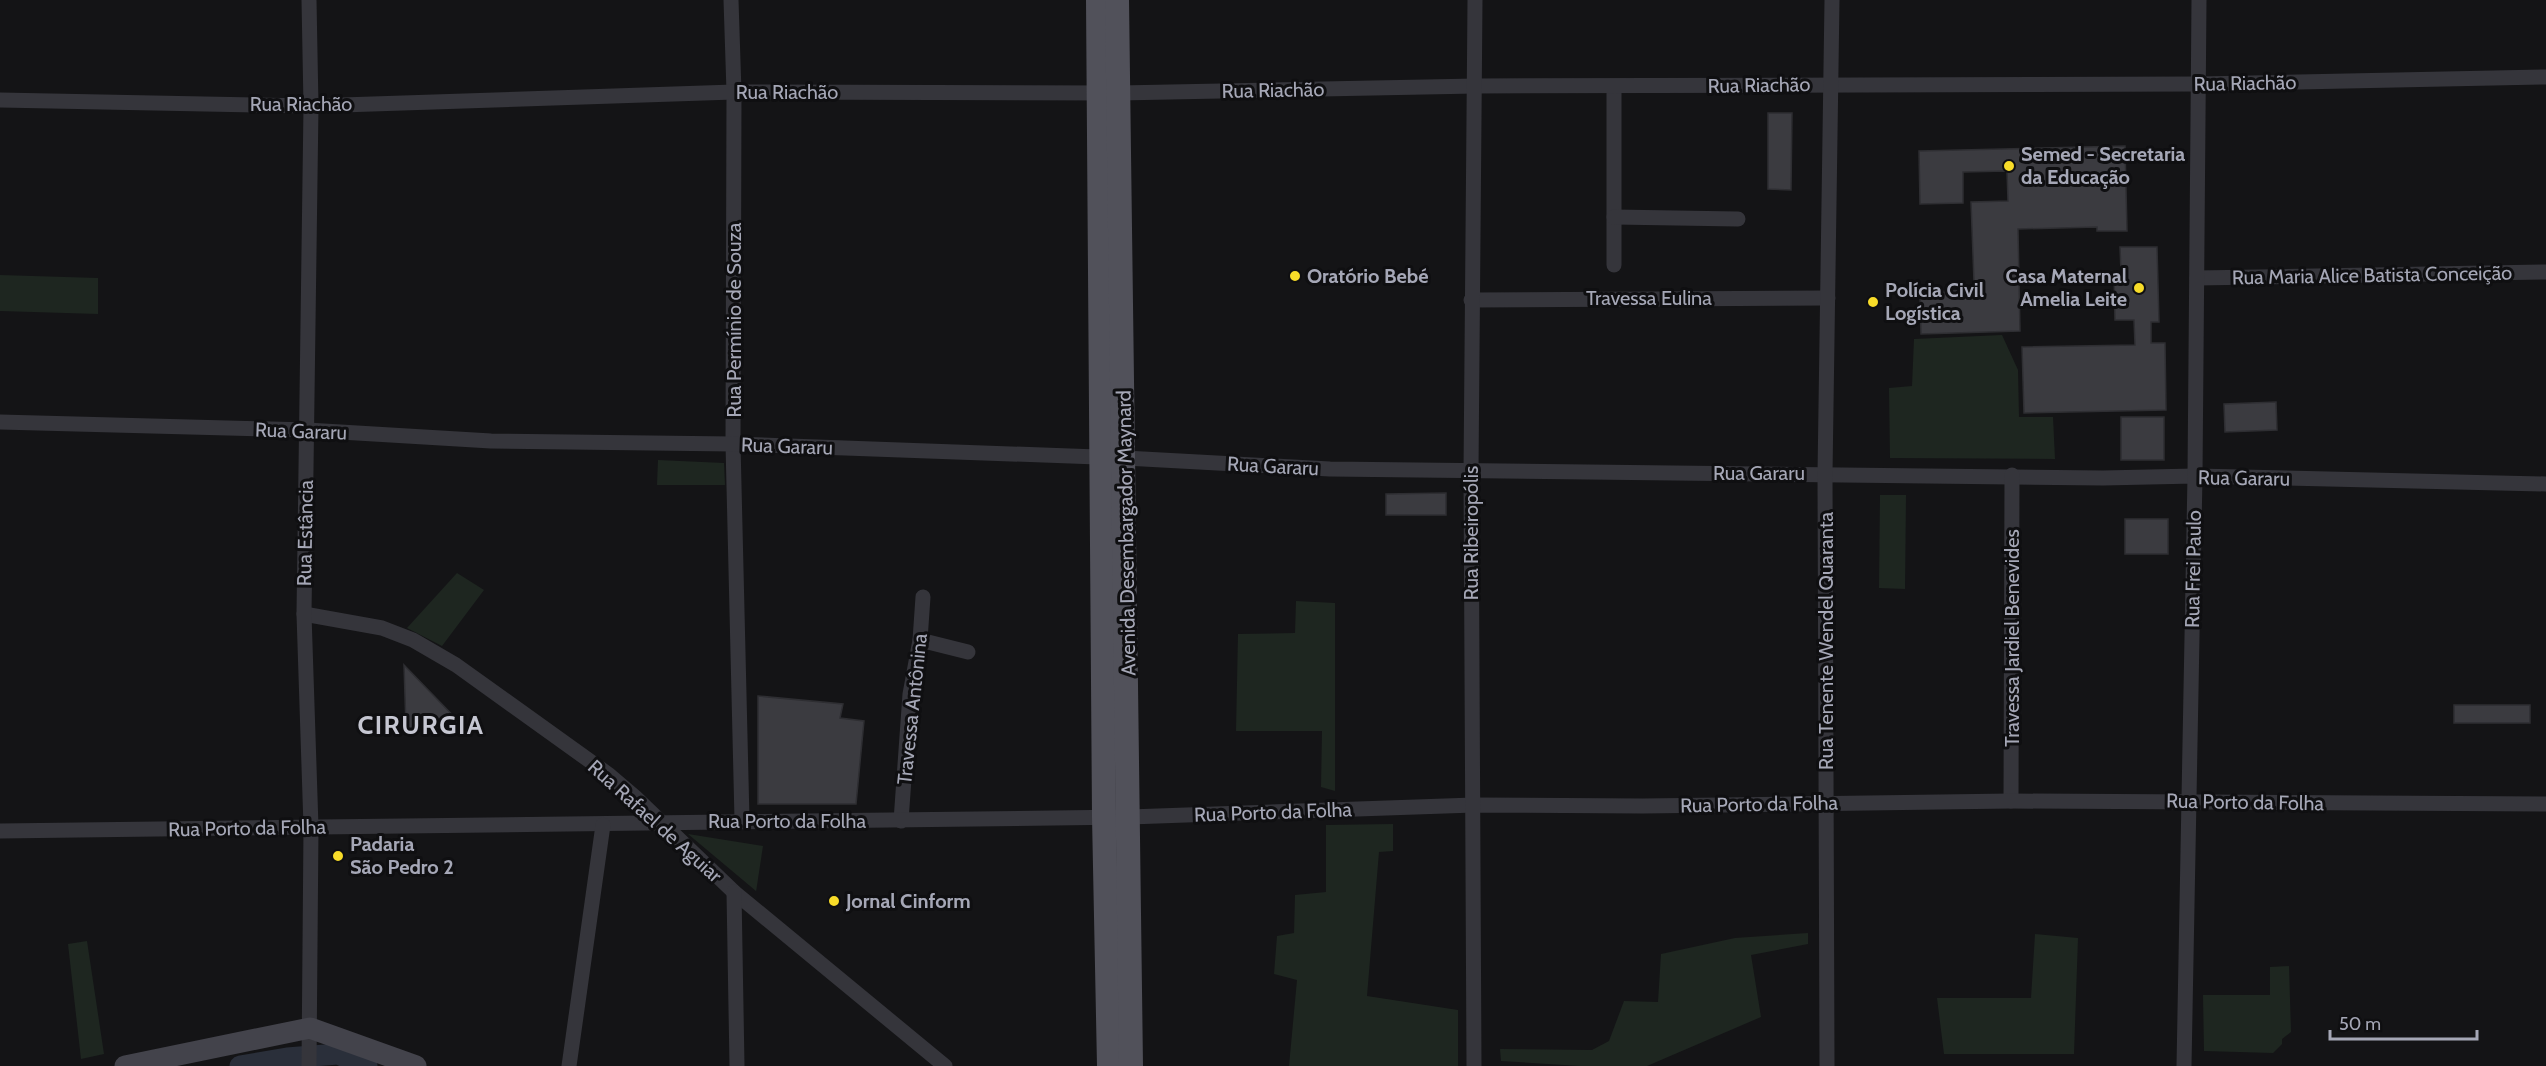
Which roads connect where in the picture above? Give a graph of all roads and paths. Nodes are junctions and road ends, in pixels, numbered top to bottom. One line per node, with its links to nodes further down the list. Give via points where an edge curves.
1 (309, 0): 16 (street, Rua Estância)
2 (731, 0): 13 (street, Rua Permínio de Souza)
3 (1098, 0): 14 (main road, Avenida Desembargador Maynard)
4 (1117, 0): 14 (main road, Avenida Desembargador Maynard)
5 (1475, 0): 11 (street, Rua Ribeiropólis)
6 (1832, 0): 9 (street, Rua Tenente Wendel Quaranta)
7 (2199, 0): 10 (street, Rua Frei Paulo)
8 (2546, 77): 10 (street, Rua Riachão)
9 (1832, 83): 10 (street, Rua Riachão); 12 (street, Rua Riachão); 22 (street, Rua Tenente Wendel Quaranta)
10 (2199, 84): 21 (street, Rua Frei Paulo)
11 (1476, 86): 12 (street, Rua Riachão); 14 (street, Rua Riachão); 23 (street, Rua Ribeiropólis)
12 (1614, 87): 17 (street)
13 (734, 92): 14 (street, Rua Riachão); 16 (street, Rua Riachão); 26 (street, Rua Permínio de Souza)
14 (1109, 92): 27 (main road, Avenida Desembargador Maynard)
15 (0, 100): 16 (street, Rua Riachão)
16 (310, 106): 25 (street, Rua Estância)
17 (1614, 217): 18 (street); 19 (street)
18 (1738, 219)
19 (1614, 265)
20 (2546, 272): 21 (street, Rua Maria Alice Batista Conceição)
21 (2197, 278): 31 (street, Rua Frei Paulo)
22 (1828, 298): 23 (street, Travessa Eulina); 29 (street, Rua Tenente Wendel Quaranta)
23 (1471, 300): 28 (street, Rua Ribeiropólis)
24 (0, 422): 25 (street, Rua Gararu)
25 (307, 430): 26 (street, Rua Gararu, via 491,441); 34 (street, Rua Estância)
26 (734, 444): 27 (street, Rua Gararu); 44 (street, Rua Permínio de Souza)
27 (1113, 458): 28 (street, Rua Gararu); 42 (main road, Avenida Desembargador Maynard); 43 (main road, Avenida Desembargador Maynard)
28 (1471, 472): 29 (street, Rua Gararu); 41 (street, Rua Ribeiropólis)
29 (1825, 474): 30 (street, Rua Gararu); 39 (street, Rua Tenente Wendel Quaranta)
30 (2012, 476): 31 (street, Rua Gararu); 37 (street, Travessa Jardiel Benevides)
31 (2195, 476): 32 (street, Rua Gararu); 38 (street, Rua Frei Paulo)
32 (2546, 484)
33 (923, 597): 35 (street, Travessa Antônina)
34 (304, 614): 46 (street, Rua Rafael de Aguiar, via 382,628 413,640 456,665 608,774); 48 (street, Rua Estância)
35 (920, 640): 36 (street); 45 (street, Travessa Antônina, via 910,694)
36 (968, 652)
37 (2012, 801): 38 (street, Rua Porto da Folha); 39 (street, Rua Porto da Folha)
38 (2190, 801): 40 (street, Rua Porto da Folha); 62 (street, Rua Frei Paulo)
39 (1827, 802): 41 (street, Rua Porto da Folha); 61 (street, Rua Tenente Wendel Quaranta)
40 (2546, 804)
41 (1474, 805): 43 (street, Rua Porto da Folha); 60 (street, Rua Ribeiropólis)
42 (1104, 817): 43 (street, Rua Porto da Folha); 45 (street, Rua Porto da Folha); 58 (main road, Avenida Desembargador Maynard)
43 (1130, 817): 59 (main road, Avenida Desembargador Maynard)
44 (742, 820): 45 (street, Rua Porto da Folha); 46 (street, Rua Porto da Folha)
45 (901, 821)
46 (661, 823): 47 (street, Rua Porto da Folha); 50 (street, Rua Rafael de Aguiar)
47 (603, 825): 48 (street, Rua Porto da Folha); 55 (street)
48 (311, 827): 49 (street, Rua Porto da Folha); 51 (street, Rua Estância)
49 (0, 831)
50 (734, 891): 56 (street); 57 (street, Rua Rafael de Aguiar)
51 (310, 1032): 52 (main road); 53 (street, Rua Estância); 54 (main road)
52 (125, 1066)
53 (309, 1066)
54 (416, 1066)
55 (569, 1066)
56 (737, 1066)
57 (945, 1066)
58 (1109, 1066)
59 (1131, 1066)
60 (1474, 1066)
61 (1827, 1066)
62 (2184, 1066)

